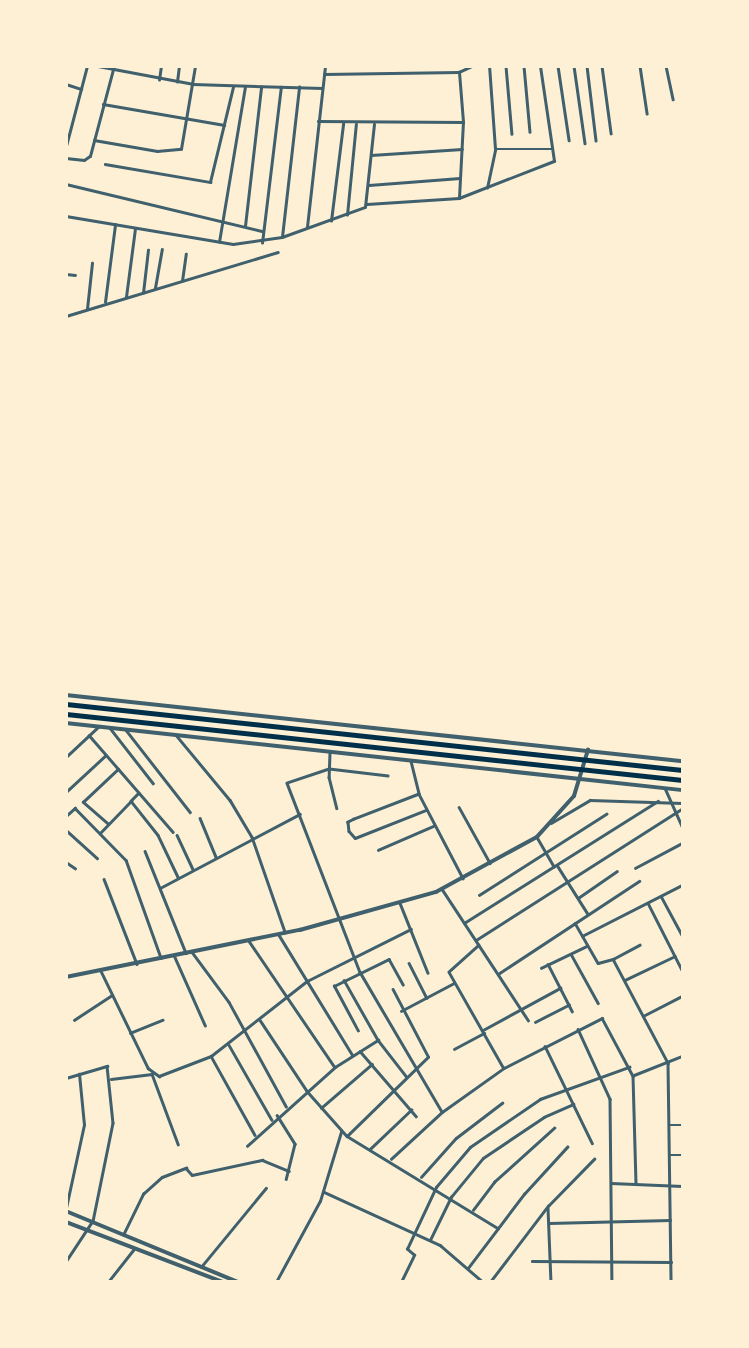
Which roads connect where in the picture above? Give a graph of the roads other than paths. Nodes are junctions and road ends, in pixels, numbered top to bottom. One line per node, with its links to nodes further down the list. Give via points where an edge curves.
1 (87, 66): 31 (street)
2 (98, 66): 18 (street)
3 (161, 66): 21 (street)
4 (179, 66): 22 (street)
5 (195, 66): 23 (street)
6 (324, 66): 20 (street)
7 (472, 66): 19 (street)
8 (489, 66): 51 (street)
9 (506, 66): 43 (street)
10 (524, 66): 42 (street)
11 (540, 66): 52 (street)
12 (558, 66): 46 (street)
13 (574, 66): 48 (street)
14 (587, 66): 47 (street)
15 (602, 66): 44 (street)
16 (640, 66): 34 (street)
17 (666, 66): 32 (street)
18 (114, 68): 21 (street); 33 (street)
19 (459, 72): 20 (street); 37 (street)
20 (324, 74): 30 (street)
21 (159, 80): 22 (street)
22 (177, 82): 23 (street)
23 (192, 84): 25 (street); 35 (street)
24 (66, 85): 31 (street)
25 (233, 87): 26 (street); 41 (street)
26 (245, 87): 27 (street); 64 (street)
27 (261, 87): 28 (street); 67 (street)
28 (281, 87): 29 (street); 70 (street)
29 (299, 87): 30 (street); 71 (street)
30 (322, 88): 36 (street)
31 (81, 89): 49 (street)
32 (673, 99)
33 (103, 104): 35 (street); 45 (street)
34 (647, 113)
35 (186, 118): 41 (street); 45 (street, via 178,151)
36 (318, 121): 38 (street); 68 (street)
37 (463, 122): 40 (street); 50 (street)
38 (342, 124): 39 (street); 65 (street)
39 (356, 124): 40 (street); 63 (street)
40 (374, 124): 53 (street)
41 (224, 125): 55 (street, via 210,182)
42 (530, 132)
43 (512, 134)
44 (611, 134)
45 (94, 140): 54 (street, via 88,159)
46 (569, 140)
47 (596, 140)
48 (585, 143)
49 (66, 146)
50 (462, 149): 53 (street); 56 (street)
51 (495, 149): 52 (street); 59 (street)
52 (552, 149): 59 (street, via 554,161)
53 (371, 155): 58 (street)
54 (66, 158)
55 (105, 164)
56 (460, 178): 58 (street); 60 (street)
57 (66, 184): 64 (street)
58 (368, 186): 61 (street)
59 (487, 189): 60 (street)
60 (459, 198): 61 (street)
61 (366, 204): 63 (street)
62 (66, 216): 66 (street)
63 (347, 216): 65 (street)
64 (224, 221): 67 (street); 72 (street)
65 (331, 221): 68 (street)
66 (115, 225): 69 (street); 85 (street)
67 (245, 226): 70 (street)
68 (307, 228): 71 (street)
69 (135, 229): 72 (street); 84 (street)
70 (262, 231): 73 (street)
71 (282, 237): 73 (street)
72 (219, 242): 73 (street)
73 (261, 243)
74 (148, 250): 83 (street)
75 (162, 250): 82 (street)
76 (278, 252): 81 (street)
77 (186, 254): 81 (street)
78 (92, 263): 86 (street)
79 (66, 274): 80 (street)
80 (75, 275)
81 (182, 281): 82 (street)
82 (155, 289): 83 (street)
83 (143, 293): 84 (street)
84 (126, 298): 85 (street)
85 (105, 303): 86 (street)
86 (86, 309): 87 (street)
87 (66, 316)
88 (66, 695): 97 (street)
89 (66, 704): 105 (highway)
90 (66, 714): 108 (highway)
91 (66, 723): 92 (street)
92 (99, 726): 93 (street); 95 (street)
93 (110, 727): 94 (street); 109 (street)
94 (126, 730): 96 (street); 123 (street)
95 (89, 735): 99 (street); 100 (street)
96 (176, 735): 98 (street); 137 (street, via 230,800)
97 (588, 750): 101 (street); 107 (street)
98 (330, 752): 102 (street); 103 (street)
99 (106, 755): 104 (street); 112 (street)
100 (66, 757)
101 (682, 761)
102 (411, 763): 107 (street); 114 (street)
103 (329, 768): 106 (street); 120 (street); 125 (street, via 286,783)
104 (118, 769): 113 (street); 130 (street, via 83,802)
105 (682, 771)
106 (388, 776)
107 (582, 779): 110 (street); 129 (street)
108 (682, 780)
109 (153, 783)
110 (665, 788): 111 (street); 116 (street)
111 (682, 790)
112 (66, 792)
113 (139, 793): 117 (street); 134 (street)
114 (419, 794): 122 (street); 122 (street, via 348,822 349,831 355,838)
115 (658, 801): 116 (street); 129 (street, via 590,800); 147 (street)
116 (668, 801): 118 (street); 124 (street)
117 (131, 802): 130 (street); 152 (street, via 158,835)
118 (682, 803)
119 (459, 807): 146 (street)
120 (337, 808)
121 (682, 809): 124 (street)
122 (426, 810): 131 (street)
123 (190, 812)
124 (675, 813): 132 (street); 156 (street)
125 (301, 814): 137 (street); 166 (street)
126 (607, 814): 142 (street)
127 (66, 817): 135 (street, via 75,808)
128 (200, 818): 143 (street)
129 (551, 823): 138 (street)
130 (108, 824): 135 (street)
131 (434, 825): 141 (street); 153 (street)
132 (682, 826)
133 (66, 830): 144 (street)
134 (173, 832)
135 (100, 833): 185 (street, via 126,860)
136 (177, 835): 150 (street)
137 (252, 837): 143 (street); 170 (street)
138 (537, 837): 142 (street); 146 (street)
139 (682, 843): 148 (street)
140 (145, 850): 158 (street)
141 (378, 850)
142 (546, 853): 147 (street); 160 (street)
143 (216, 857): 150 (street)
144 (97, 858)
145 (66, 862): 149 (street)
146 (490, 863): 153 (street)
147 (556, 866): 156 (street); 167 (street)
148 (635, 868)
149 (75, 869)
150 (192, 870): 152 (street)
151 (617, 871): 162 (street)
152 (178, 878): 158 (street)
153 (463, 878): 159 (street)
154 (104, 879): 188 (street)
155 (639, 881): 165 (street)
156 (568, 882): 162 (street); 174 (street)
157 (682, 885): 161 (street)
158 (160, 888): 180 (street)
159 (442, 889): 163 (street); 167 (street)
160 (480, 895)
161 (661, 896): 164 (street); 172 (street)
162 (578, 898): 165 (street)
163 (400, 903): 166 (street); 169 (street)
164 (648, 903): 173 (street); 183 (street)
165 (588, 914): 168 (street)
166 (341, 919): 170 (street); 184 (street)
167 (464, 923): 174 (street)
168 (575, 923): 173 (street); 195 (street)
169 (411, 929): 184 (street); 194 (street)
170 (285, 933): 171 (street)
171 (279, 935): 175 (street); 198 (street)
172 (682, 935)
173 (582, 936): 178 (street)
174 (476, 940): 176 (street)
175 (249, 941): 179 (street); 205 (street)
176 (479, 945): 195 (street); 200 (street, via 450,968)
177 (639, 945): 186 (street)
178 (587, 946): 181 (street); 186 (street, via 599,964)
179 (192, 952): 180 (street); 224 (street)
180 (186, 953): 182 (street)
181 (571, 954): 189 (street); 208 (street)
182 (174, 956): 185 (street); 219 (street)
183 (675, 956): 191 (street); 199 (street)
184 (355, 957): 193 (street); 198 (street)
185 (161, 958): 188 (street)
186 (613, 959): 199 (street)
187 (409, 963): 207 (street)
188 (137, 964): 192 (street)
189 (548, 964): 190 (street); 202 (street)
190 (541, 968)
191 (682, 970)
192 (101, 971): 196 (street); 204 (street)
193 (360, 972): 197 (street); 201 (street, via 390,959); 237 (street)
194 (428, 972)
195 (498, 974): 210 (street)
196 (66, 977)
197 (344, 980): 221 (street, via 334,988); 225 (street)
198 (307, 981): 205 (street); 230 (street)
199 (624, 981): 213 (street)
200 (454, 983): 207 (street); 222 (street)
201 (403, 984)
202 (560, 988): 209 (street); 210 (street)
203 (393, 990): 211 (street)
204 (112, 995): 214 (street); 223 (street)
205 (288, 996): 216 (street); 235 (street)
206 (682, 996): 213 (street)
207 (427, 998): 211 (street)
208 (598, 1003)
209 (569, 1005): 212 (street); 218 (street)
210 (521, 1008): 217 (street); 222 (street)
211 (401, 1011): 237 (street, via 428,1055)
212 (572, 1011)
213 (643, 1016): 233 (street)
214 (75, 1020)
215 (163, 1020): 223 (street)
216 (260, 1020): 224 (street); 248 (street)
217 (528, 1020)
218 (535, 1022)
219 (205, 1025)
220 (578, 1029): 227 (street); 236 (street, via 604,1018); 242 (street)
221 (358, 1031)
222 (483, 1032): 228 (street); 238 (street)
223 (130, 1033): 240 (street)
224 (246, 1033): 226 (street); 251 (street)
225 (378, 1040): 229 (street); 241 (street)
226 (229, 1045): 231 (street); 257 (street)
227 (545, 1046): 238 (street); 247 (street)
228 (454, 1049)
229 (360, 1051): 230 (street); 234 (street)
230 (353, 1055): 235 (street)
231 (211, 1056): 240 (street); 262 (street)
232 (682, 1056): 233 (street)
233 (668, 1063): 243 (street); 258 (street)
234 (372, 1064): 246 (street); 252 (street)
235 (335, 1067): 248 (street)
236 (629, 1067): 242 (street); 243 (street)
237 (416, 1068): 241 (street); 254 (street)
238 (504, 1068): 254 (street)
239 (79, 1074): 244 (street); 245 (street, via 107,1066); 285 (street, via 84,1125)
240 (152, 1074): 245 (street); 265 (street)
241 (406, 1076): 246 (street)
242 (601, 1076): 247 (street); 276 (street, via 610,1099)
243 (633, 1076): 277 (street)
244 (66, 1078)
245 (109, 1079): 288 (street, via 113,1127)
246 (393, 1088): 253 (street); 263 (street)
247 (565, 1088): 250 (street); 280 (street, via 527,1105 484,1134)
248 (307, 1091): 251 (street); 252 (street)
249 (502, 1103): 274 (street, via 456,1138)
250 (573, 1104): 264 (street); 283 (street, via 544,1117 483,1158)
251 (286, 1106): 255 (street)
252 (321, 1108): 261 (street)
253 (411, 1110): 256 (street); 268 (street)
254 (442, 1112): 271 (street)
255 (277, 1115): 257 (street); 273 (street, via 295,1144)
256 (416, 1116)
257 (272, 1120): 262 (street)
258 (669, 1125): 259 (street); 269 (street)
259 (682, 1125)
260 (554, 1128): 286 (street, via 494,1182)
261 (341, 1131): 263 (street); 282 (street)
262 (255, 1135): 266 (street)
263 (347, 1136): 268 (street)
264 (592, 1143)
265 (178, 1144)
266 (247, 1146)
267 (567, 1147): 292 (street)
268 (370, 1149): 271 (street)
269 (669, 1155): 270 (street); 278 (street)
270 (682, 1155)
271 (391, 1159): 274 (street)
272 (594, 1159): 284 (street)
273 (289, 1171): 275 (street); 295 (street, via 262,1160 192,1174 186,1167 151,1184)
274 (421, 1177): 280 (street)
275 (286, 1179)
276 (611, 1184): 277 (street); 289 (street)
277 (636, 1184): 278 (street)
278 (670, 1185): 279 (street); 287 (street)
279 (682, 1186)
280 (436, 1187): 283 (street); 294 (street)
281 (266, 1188): 303 (street)
282 (324, 1192): 294 (street); 308 (street)
283 (451, 1197): 286 (street); 296 (street)
284 (548, 1206): 291 (street); 311 (street)
285 (66, 1210): 288 (street)
286 (473, 1210): 292 (street)
287 (670, 1220): 289 (street); 302 (street)
288 (93, 1221): 293 (street); 295 (street)
289 (611, 1221): 291 (street); 301 (street)
290 (66, 1222): 293 (street)
291 (549, 1223): 300 (street)
292 (498, 1228): 304 (street)
293 (89, 1230): 297 (street); 299 (street)
294 (414, 1233): 296 (street); 309 (street, via 407,1249 414,1255)
295 (123, 1235): 303 (street)
296 (430, 1240): 304 (street)
297 (134, 1249): 305 (street); 306 (street)
298 (532, 1261): 300 (street)
299 (66, 1262)
300 (551, 1262): 301 (street); 312 (street)
301 (612, 1262): 302 (street); 313 (street)
302 (671, 1262): 314 (street)
303 (201, 1266): 305 (street)
304 (468, 1268): 310 (street)
305 (226, 1280): 307 (street)
306 (108, 1282)
307 (238, 1282)
308 (276, 1282)
309 (401, 1282)
310 (483, 1282)
311 (490, 1282)
312 (551, 1282)
313 (612, 1282)
314 (671, 1282)

